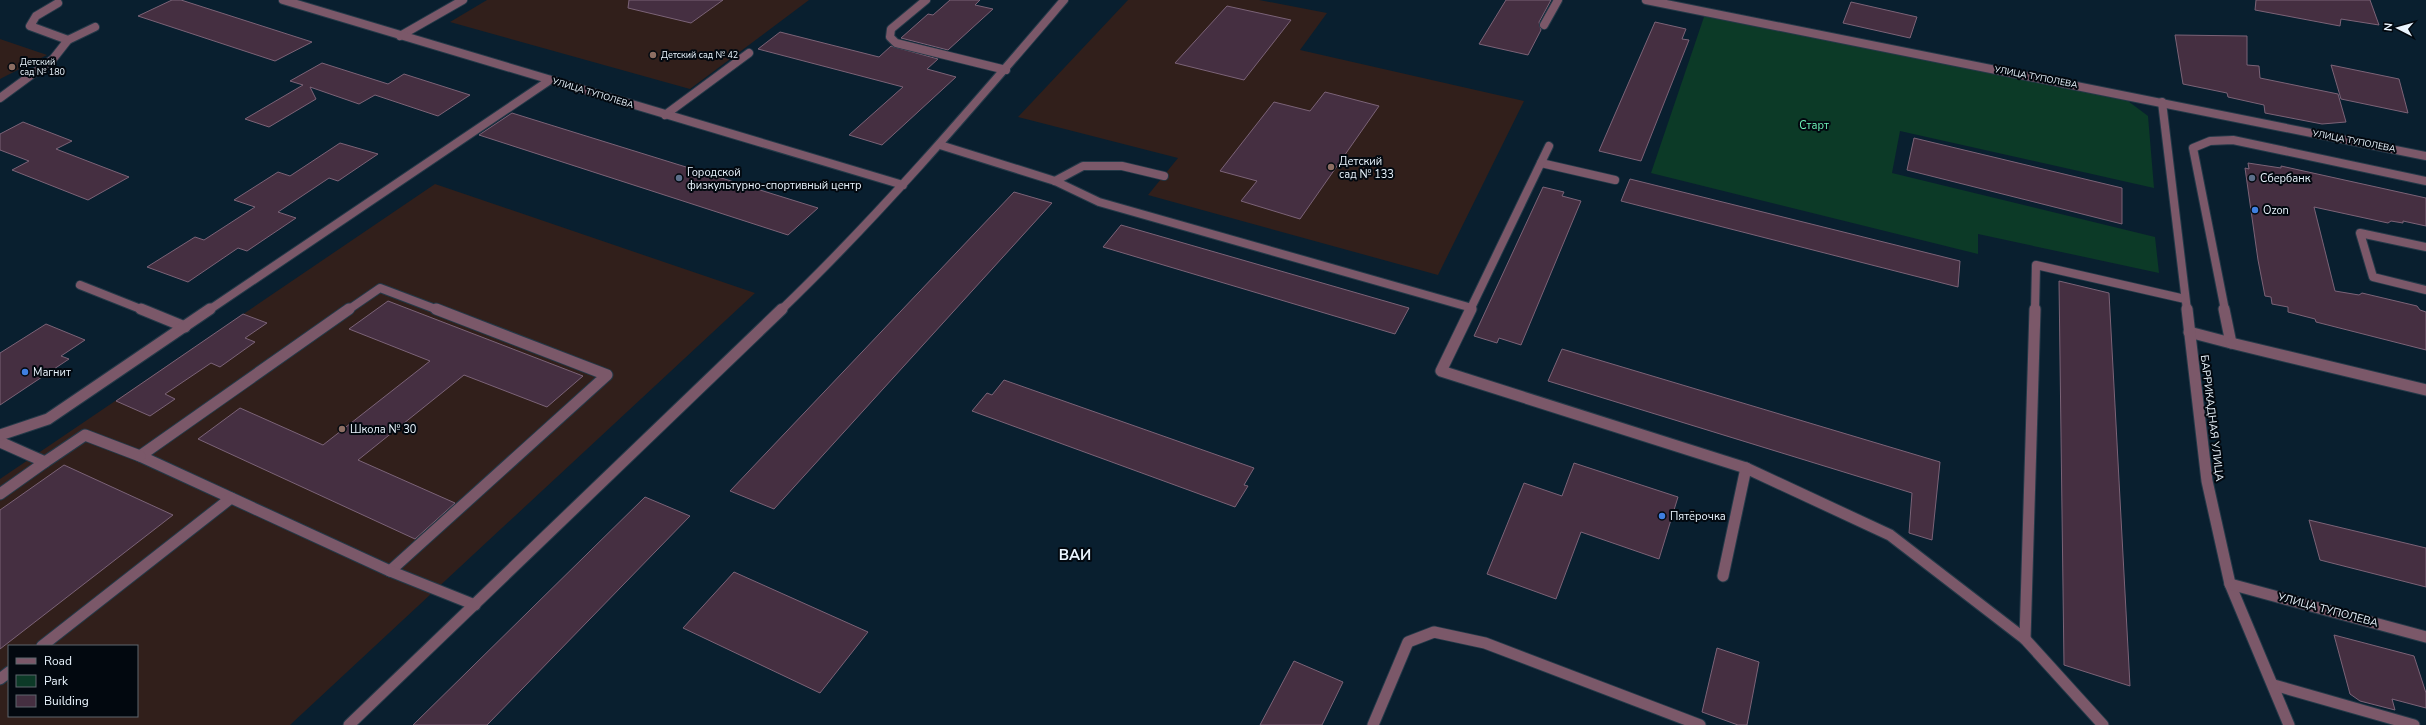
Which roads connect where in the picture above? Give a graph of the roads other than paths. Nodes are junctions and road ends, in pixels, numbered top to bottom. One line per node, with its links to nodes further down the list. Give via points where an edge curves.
1 (283, 0): 10 (street, УЛИЦА ТУПОЛЕВА)
2 (463, 0): 10 (street)
3 (926, 0): 13 (street, via 891,30 890,36 896,43)
4 (1064, 0): 13 (street)
5 (1558, 0): 8 (street)
6 (1646, 0): 16 (street, УЛИЦА ТУПОЛЕВА)
7 (58, 3): 11 (street, via 36,16 30,26)
8 (1544, 25)
9 (95, 28): 11 (street)
10 (400, 36): 14 (street, УЛИЦА ТУПОЛЕВА)
11 (68, 40): 15 (street, via 53,59)
12 (749, 53): 17 (street)
13 (1006, 70): 18 (street)
14 (550, 80): 17 (street, УЛИЦА ТУПОЛЕВА); 32 (street)
15 (0, 98)
16 (2162, 102): 20 (street, УЛИЦА ТУПОЛЕВА); 30 (street, БАРРИКАДНАЯ УЛИЦА)
17 (665, 115): 26 (street, УЛИЦА ТУПОЛЕВА)
18 (940, 145): 25 (street); 26 (street)
19 (1549, 146): 21 (street)
20 (2426, 156)
21 (1541, 163): 23 (street); 31 (street)
22 (1164, 176): 25 (street, via 1122,166 1083,166)
23 (1615, 180)
24 (2426, 180): 34 (street, via 2233,140 2210,141 2193,148)
25 (1055, 181): 31 (street, via 1099,202)
26 (904, 185): 46 (street, via 820,274)
27 (2426, 247): 29 (street, via 2360,233 2373,277)
28 (80, 285): 32 (street)
29 (2426, 290)
30 (2185, 299): 33 (street, БАРРИКАДНАЯ УЛИЦА); 48 (street, via 2036,265)
31 (1472, 308): 40 (street, via 1441,371)
32 (185, 327): 36 (street, via 48,419)
33 (2189, 332): 34 (street); 45 (street, БАРРИКАДНАЯ УЛИЦА, via 2207,481)
34 (2231, 343): 35 (street)
35 (2426, 390)
36 (0, 435)
37 (0, 442): 39 (street)
38 (140, 456): 39 (street, via 86,435); 42 (street); 43 (street, via 380,288 607,375)
39 (45, 462): 41 (street)
40 (1746, 468): 44 (street); 48 (street, via 1890,535)
41 (0, 494)
42 (231, 498): 43 (street); 49 (street)
43 (390, 571): 46 (street)
44 (1723, 576)
45 (2230, 584): 47 (street, УЛИЦА ТУПОЛЕВА); 52 (street, БАРРИКАДНАЯ УЛИЦА)
46 (475, 606): 53 (street)
47 (2426, 637)
48 (2025, 638): 56 (street)
49 (43, 645)
50 (8, 673): 51 (street)
51 (0, 679)
52 (2274, 685): 57 (street, БАРРИКАДНАЯ УЛИЦА); 58 (street)
53 (349, 725)
54 (1373, 725): 55 (street, via 1408,642 1434,632 1485,643)
55 (1700, 725)
56 (2103, 725)
57 (2289, 725)
58 (2414, 725)

